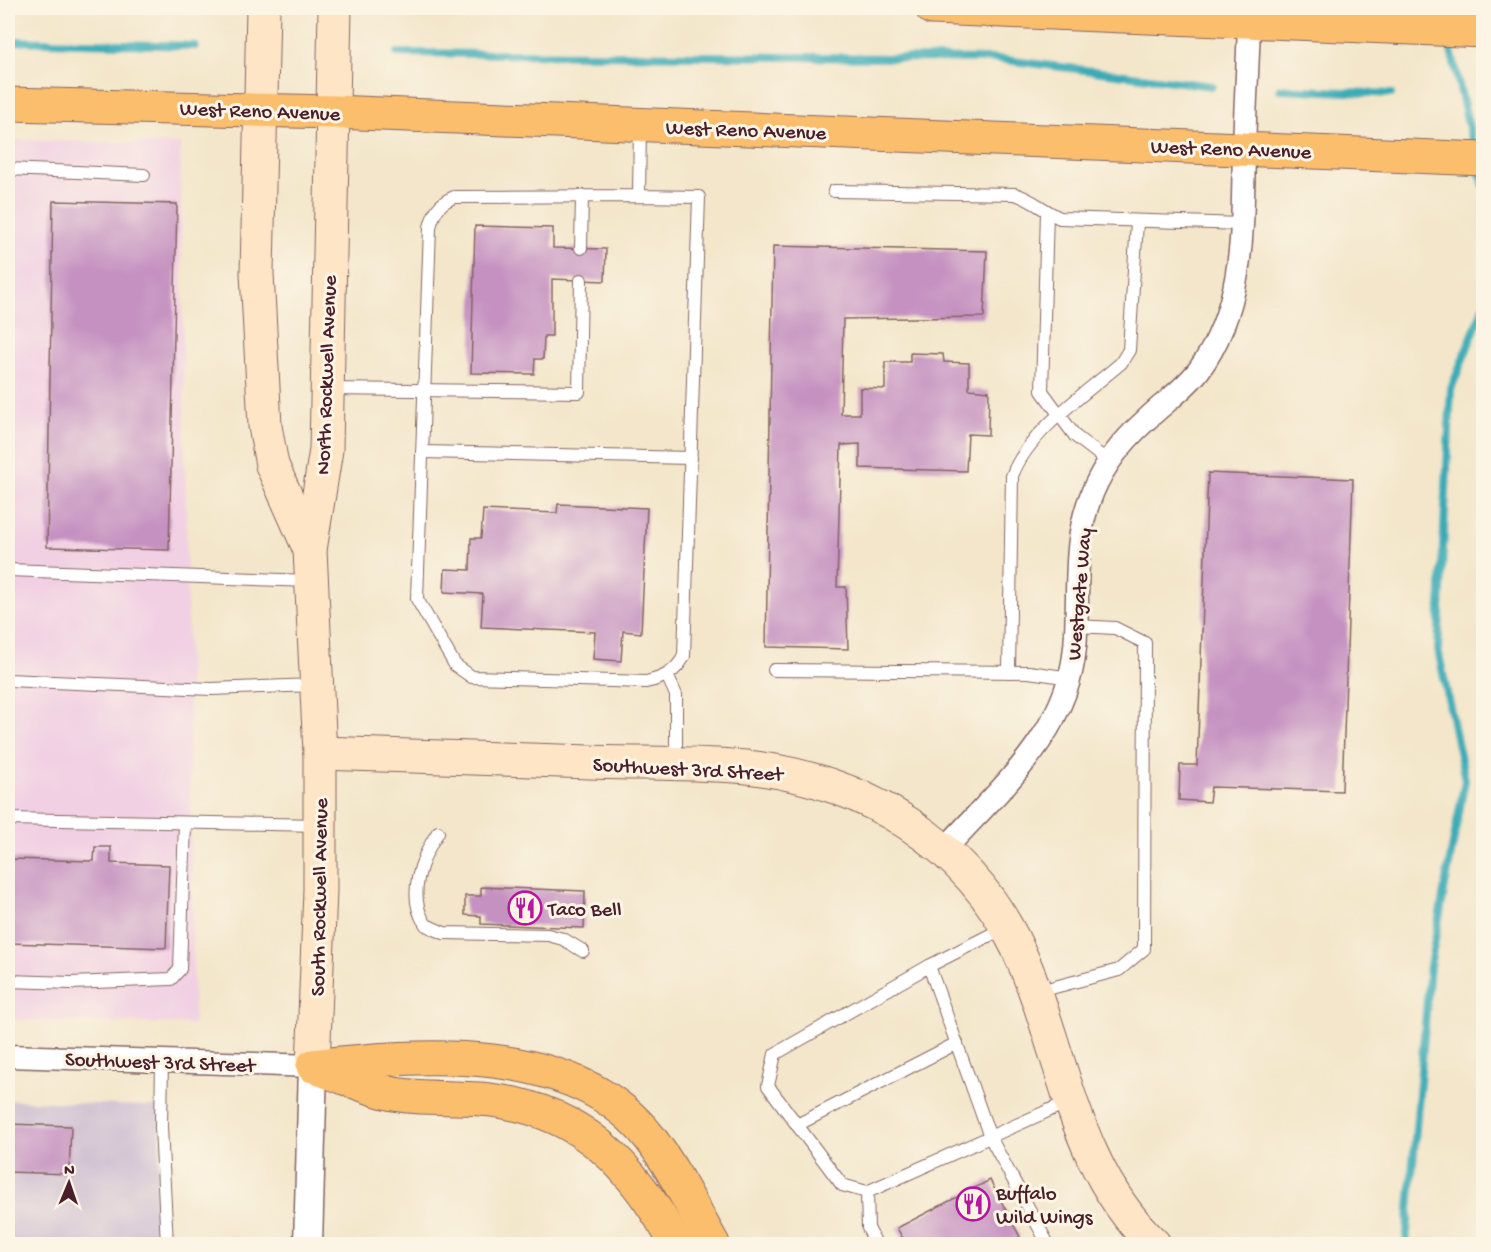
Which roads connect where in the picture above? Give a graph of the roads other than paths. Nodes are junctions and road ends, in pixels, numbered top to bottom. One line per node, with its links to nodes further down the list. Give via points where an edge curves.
1 (263, 8): 7 (main road, North Rockwell Avenue)
2 (335, 8): 8 (main road, North Rockwell Avenue)
3 (932, 8): 4 (main road)
4 (1249, 14): 5 (main road); 10 (street, Westgate Way)
5 (1484, 31)
6 (8, 106): 7 (main road, West Reno Avenue)
7 (261, 110): 8 (main road, West Reno Avenue); 28 (main road, North Rockwell Avenue, via 256,273 265,426 272,465)
8 (333, 112): 9 (main road, West Reno Avenue); 22 (main road, North Rockwell Avenue)
9 (640, 124): 10 (main road, West Reno Avenue); 16 (lane)
10 (1244, 148): 11 (main road, West Reno Avenue); 19 (street, Westgate Way)
11 (1484, 159)
12 (8, 169): 13 (lane)
13 (144, 175)
14 (834, 191): 17 (lane, via 1015,194)
15 (582, 196): 16 (lane); 20 (lane); 23 (lane, via 464,196 443,201 430,227)
16 (639, 196): 26 (lane, via 699,197)
17 (1047, 212): 18 (lane, via 1060,218); 24 (lane, via 1042,391)
18 (1137, 222): 19 (lane); 24 (lane, via 1129,350 1121,363)
19 (1242, 224): 27 (street, Westgate Way, via 1239,270 1217,340 1198,371 1144,421)
20 (581, 248)
21 (580, 280): 23 (lane, via 579,392)
22 (327, 389): 23 (lane); 28 (main road, North Rockwell Avenue, via 326,450)
23 (424, 390): 25 (lane)
24 (1059, 417): 27 (lane, via 1075,436); 32 (lane, via 1018,461 1012,476)
25 (422, 452): 26 (lane); 33 (lane, via 417,599 461,670 481,679 646,682)
26 (691, 458): 33 (lane, via 686,644 680,663)
27 (1109, 462): 30 (street, Westgate Way, via 1093,491 1080,538)
28 (310, 565): 29 (lane); 36 (main road, South Rockwell Avenue)
29 (8, 570)
30 (1076, 626): 34 (street, Westgate Way); 48 (lane, via 1115,628 1146,643 1144,949 1119,970)
31 (774, 670): 32 (lane)
32 (1009, 672): 34 (lane)
33 (667, 675): 38 (lane, via 676,695)
34 (1071, 678): 43 (street, Westgate Way, via 1061,709 1036,749)
35 (8, 680): 36 (lane, via 211,689)
36 (316, 685): 37 (main road, South Rockwell Avenue)
37 (320, 753): 38 (main road, Southwest 3rd Street); 41 (main road, South Rockwell Avenue)
38 (676, 765): 43 (main road, Southwest 3rd Street, via 754,768 837,786 910,823)
39 (8, 819): 40 (lane)
40 (185, 823): 41 (lane); 47 (lane, via 180,969 171,980)
41 (320, 825): 52 (main road, South Rockwell Avenue)
42 (438, 832): 45 (lane, via 419,869 417,909 426,925 444,933 548,935)
43 (945, 849): 44 (main road, Southwest 3rd Street, via 974,881)
44 (1005, 927): 46 (lane); 48 (main road, Southwest 3rd Street)
45 (583, 951)
46 (929, 966): 49 (lane); 54 (lane, via 775,1054 768,1086)
47 (8, 981)
48 (1035, 992): 53 (main road, Southwest 3rd Street)
49 (957, 1043): 54 (lane); 55 (lane)
50 (8, 1056): 51 (street, Southwest 3rd Street)
51 (162, 1061): 52 (street, Southwest 3rd Street); 57 (lane)
52 (313, 1066): 58 (street, South Rockwell Avenue); 59 (main road, via 387,1093 491,1100 566,1121 618,1160 645,1192); 60 (main road, via 396,1057 493,1061 544,1071 579,1085 613,1103 650,1138)
53 (1071, 1101): 55 (lane); 63 (main road, Southwest 3rd Street, via 1101,1173 1119,1204)
54 (797, 1125): 56 (lane, via 842,1185)
55 (990, 1137): 56 (lane); 62 (lane)
56 (867, 1192): 61 (lane, via 868,1228)
57 (167, 1245)
58 (308, 1245)
59 (676, 1245)
60 (713, 1245)
61 (876, 1245)
62 (1048, 1245)
63 (1154, 1245)

